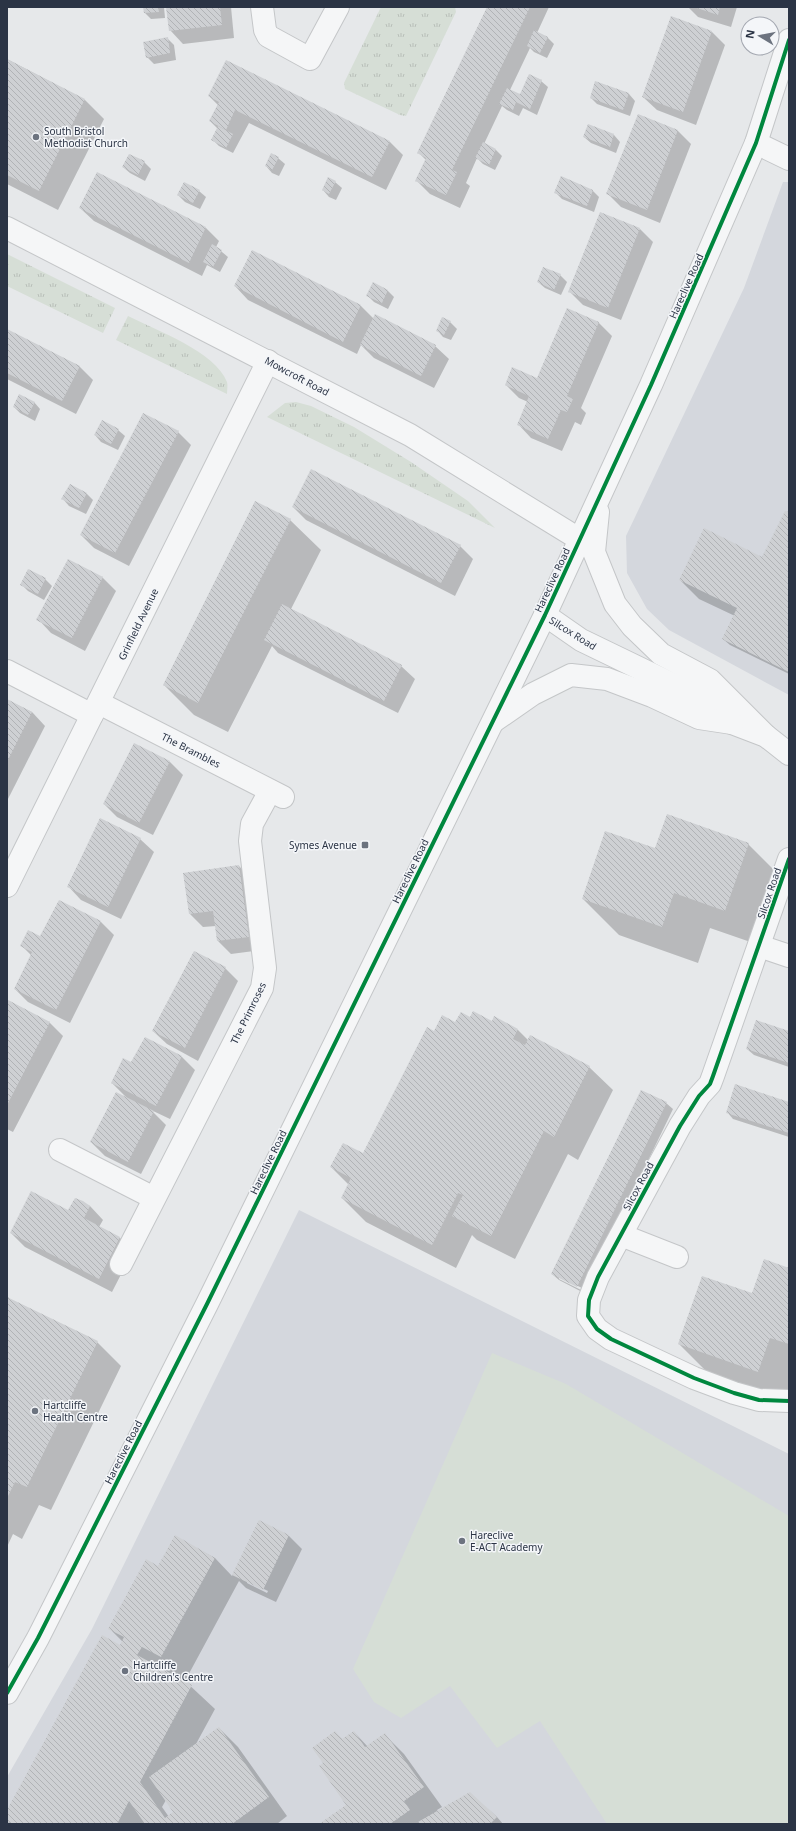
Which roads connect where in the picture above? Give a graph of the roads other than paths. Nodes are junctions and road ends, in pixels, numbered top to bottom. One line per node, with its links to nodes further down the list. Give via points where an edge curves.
1 (262, 7): 2 (street, via 268,36 310,59)
2 (338, 7)
3 (789, 40): 4 (street, Hareclive Road)
4 (756, 143): 5 (street); 8 (street, Hareclive Road)
5 (789, 159)
6 (7, 228): 7 (street, Mowcroft Road)
7 (268, 361): 9 (street, Mowcroft Road, via 410,435); 12 (street, Grinfield Avenue)
8 (600, 495): 9 (street, Hareclive Road); 15 (street, via 594,552 615,604 632,626 661,654 710,680)
9 (579, 539): 10 (street, Hareclive Road)
10 (545, 615): 13 (street, Hareclive Road); 14 (street, Silcox Road, via 581,640 707,701)
11 (7, 671): 12 (street, The Brambles)
12 (96, 709): 17 (street, The Brambles); 19 (street, Grinfield Avenue)
13 (492, 722): 14 (street, via 533,694 571,676 607,679 699,718); 28 (street, Hareclive Road, via 210,1298 38,1638)
14 (732, 723): 15 (street, Silcox Road)
15 (766, 736): 16 (street, Silcox Road)
16 (789, 754)
17 (277, 794): 23 (street, The Primroses, via 252,824 250,841 265,968 262,988)
18 (789, 859): 20 (street, Silcox Road)
19 (7, 886)
20 (759, 946): 21 (street); 24 (street, Silcox Road, via 710,1084 680,1126)
21 (789, 956)
22 (60, 1150): 23 (street)
23 (154, 1198): 26 (street, The Primroses)
24 (621, 1235): 25 (street); 27 (street, Silcox Road, via 589,1300 588,1316 597,1329 611,1339 694,1378 752,1398)
25 (677, 1257)
26 (121, 1264)
27 (789, 1401)
28 (7, 1693)

